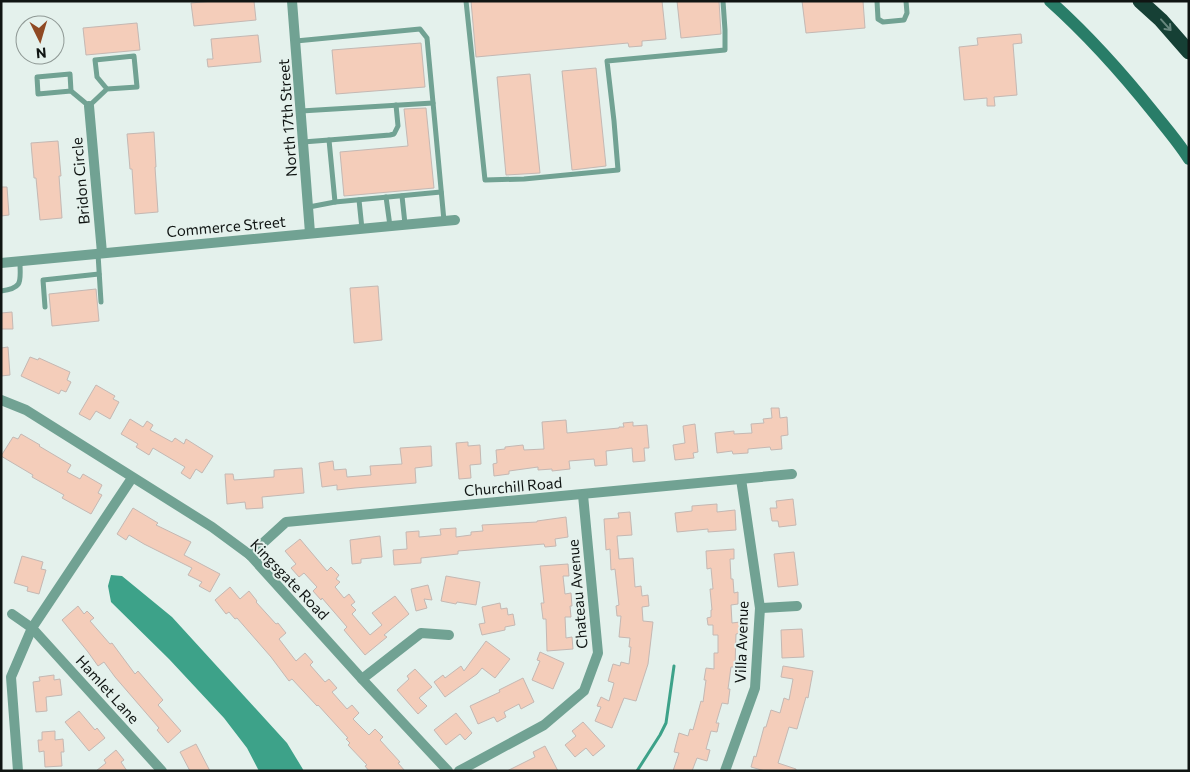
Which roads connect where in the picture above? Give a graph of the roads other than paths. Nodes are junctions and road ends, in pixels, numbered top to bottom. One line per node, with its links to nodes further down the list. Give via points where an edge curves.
1 (292, 1): 8 (street, North 17th Street)
2 (466, 1): 3 (lane, via 485,180 618,170 607,61 725,50)
3 (723, 1)
4 (877, 1): 5 (lane, via 878,19 883,22 904,20)
5 (906, 1)
6 (1050, 1): 18 (street, via 1119,70)
7 (1140, 1): 9 (highway, one-way to 9, via 1162,20)
8 (296, 41): 12 (lane, via 420,29 427,38); 15 (street, North 17th Street)
9 (1189, 52)
10 (107, 90): 10 (lane, via 137,87 134,56 95,60 97,77); 14 (lane)
11 (71, 91): 11 (lane, via 38,94 37,77 70,74); 14 (lane)
12 (433, 103): 13 (lane); 19 (lane)
13 (396, 104): 15 (lane); 16 (lane, via 398,126 394,134)
14 (89, 106): 31 (street, Bridon Circle)
15 (301, 111): 17 (street, North 17th Street)
16 (329, 140): 17 (lane); 23 (lane)
17 (303, 142): 24 (street, North 17th Street)
18 (1189, 159)
19 (441, 192): 20 (lane); 26 (lane)
20 (402, 196): 21 (lane); 27 (lane)
21 (386, 197): 22 (lane); 28 (lane)
22 (359, 200): 23 (lane); 29 (lane)
23 (336, 202): 24 (lane)
24 (308, 207): 30 (street, North 17th Street)
25 (455, 220): 26 (street, Commerce Street)
26 (444, 221): 27 (street, Commerce Street)
27 (405, 224): 28 (street, Commerce Street)
28 (390, 226): 29 (street, Commerce Street)
29 (362, 229): 30 (street, Commerce Street)
30 (310, 233): 31 (street, Commerce Street)
31 (100, 253): 32 (street, Commerce Street); 34 (lane)
32 (20, 261): 33 (street, Commerce Street); 35 (lane, via 17,287)
33 (1, 263)
34 (99, 274): 36 (lane); 37 (lane, via 43,280)
35 (1, 291)
36 (101, 302)
37 (45, 307)
38 (1, 400): 40 (street, Kingsgate Road, via 26,410)
39 (792, 474): 41 (street, Churchill Road)
40 (132, 478): 43 (street, Kingsgate Road, via 212,527); 47 (street)
41 (741, 479): 42 (street, Churchill Road); 45 (street, Villa Avenue)
42 (583, 495): 43 (street, Churchill Road, via 286,522); 53 (street, Chateau Avenue, via 598,653 584,690 544,725)
43 (250, 555): 49 (street, Kingsgate Road)
44 (797, 606): 45 (street)
45 (760, 608): 54 (street, Villa Avenue, via 755,688)
46 (12, 614): 47 (street, Hamlet Lane)
47 (32, 628): 50 (street, via 11,677); 51 (street, Hamlet Lane)
48 (449, 635): 49 (street, via 421,633)
49 (362, 679): 52 (street, Kingsgate Road)
50 (18, 771)
51 (162, 771)
52 (448, 771)
53 (459, 771)
54 (724, 771)

